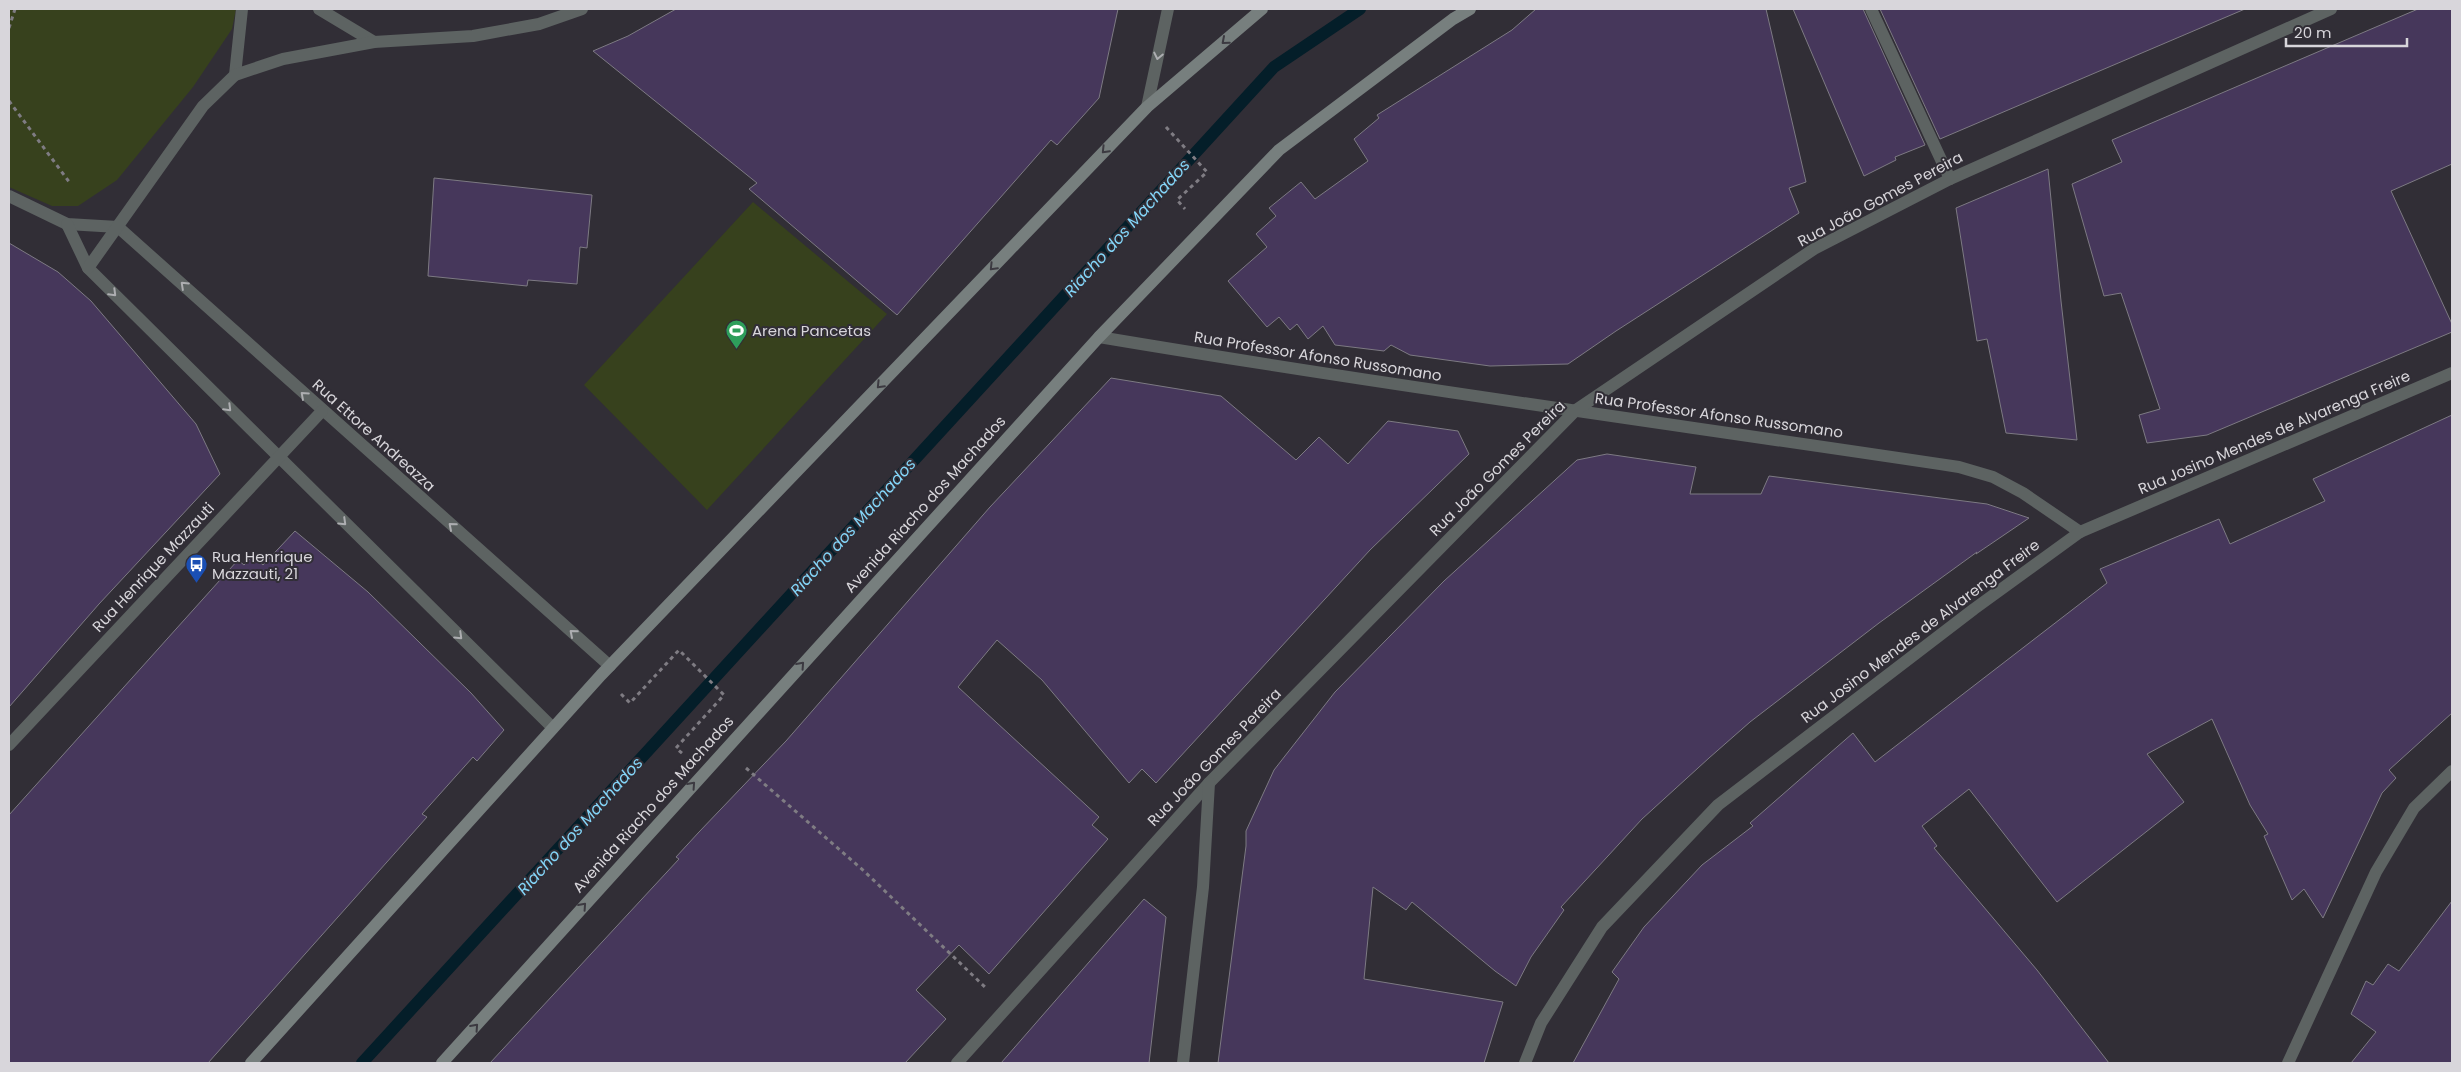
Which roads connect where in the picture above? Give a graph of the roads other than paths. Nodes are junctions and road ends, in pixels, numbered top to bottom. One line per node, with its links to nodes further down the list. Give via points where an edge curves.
1 (242, 9): 10 (street)
2 (319, 9): 9 (street)
3 (582, 9): 9 (street, via 539,24 472,36)
4 (1168, 9): 11 (street, one-way to 11)
5 (1262, 9): 11 (street, one-way to 11)
6 (1470, 9): 17 (street, Avenida Riacho dos Machados, via 1280,150)
7 (1871, 9): 12 (street)
8 (2331, 9): 12 (street, Rua João Gomes Pereira)
9 (374, 42): 10 (street, via 283,59)
10 (235, 75): 15 (street, via 203,106)
11 (1147, 107): 23 (street, one-way to 23)
12 (1950, 179): 19 (street, Rua João Gomes Pereira, via 1814,249)
13 (9, 196): 14 (street)
14 (67, 224): 15 (street); 16 (street)
15 (118, 227): 16 (street); 20 (street, Rua Ettore Andreazza, one-way to 15)
16 (88, 268): 21 (street, one-way to 21)
17 (1099, 337): 19 (street, Rua Professor Afonso Russomano, via 1421,389); 29 (street, Avenida Riacho dos Machados, one-way to 17)
18 (2452, 373): 22 (street, Rua Josino Mendes de Alvarenga Freire)
19 (1576, 410): 22 (street, Rua Professor Afonso Russomano, via 1959,467 1993,477 2023,493); 27 (street, Rua João Gomes Pereira)
20 (322, 411): 21 (street, Rua Henrique Mazzauti); 23 (street, Rua Ettore Andreazza, one-way to 20)
21 (278, 458): 24 (street, one-way to 24); 25 (street, Rua Henrique Mazzauti)
22 (2080, 532): 32 (street, Rua Josino Mendes de Alvarenga Freire, via 1974,608 1718,806 1602,927 1541,1023)
23 (610, 666): 24 (street)
24 (552, 727): 28 (street)
25 (9, 745)
26 (2452, 771): 33 (street, via 2414,808 2376,872)
27 (1209, 783): 30 (street, Rua João Gomes Pereira); 31 (street, via 1203,887)
28 (251, 1063)
29 (442, 1063)
30 (956, 1063)
31 (1183, 1063)
32 (1525, 1063)
33 (2288, 1063)

